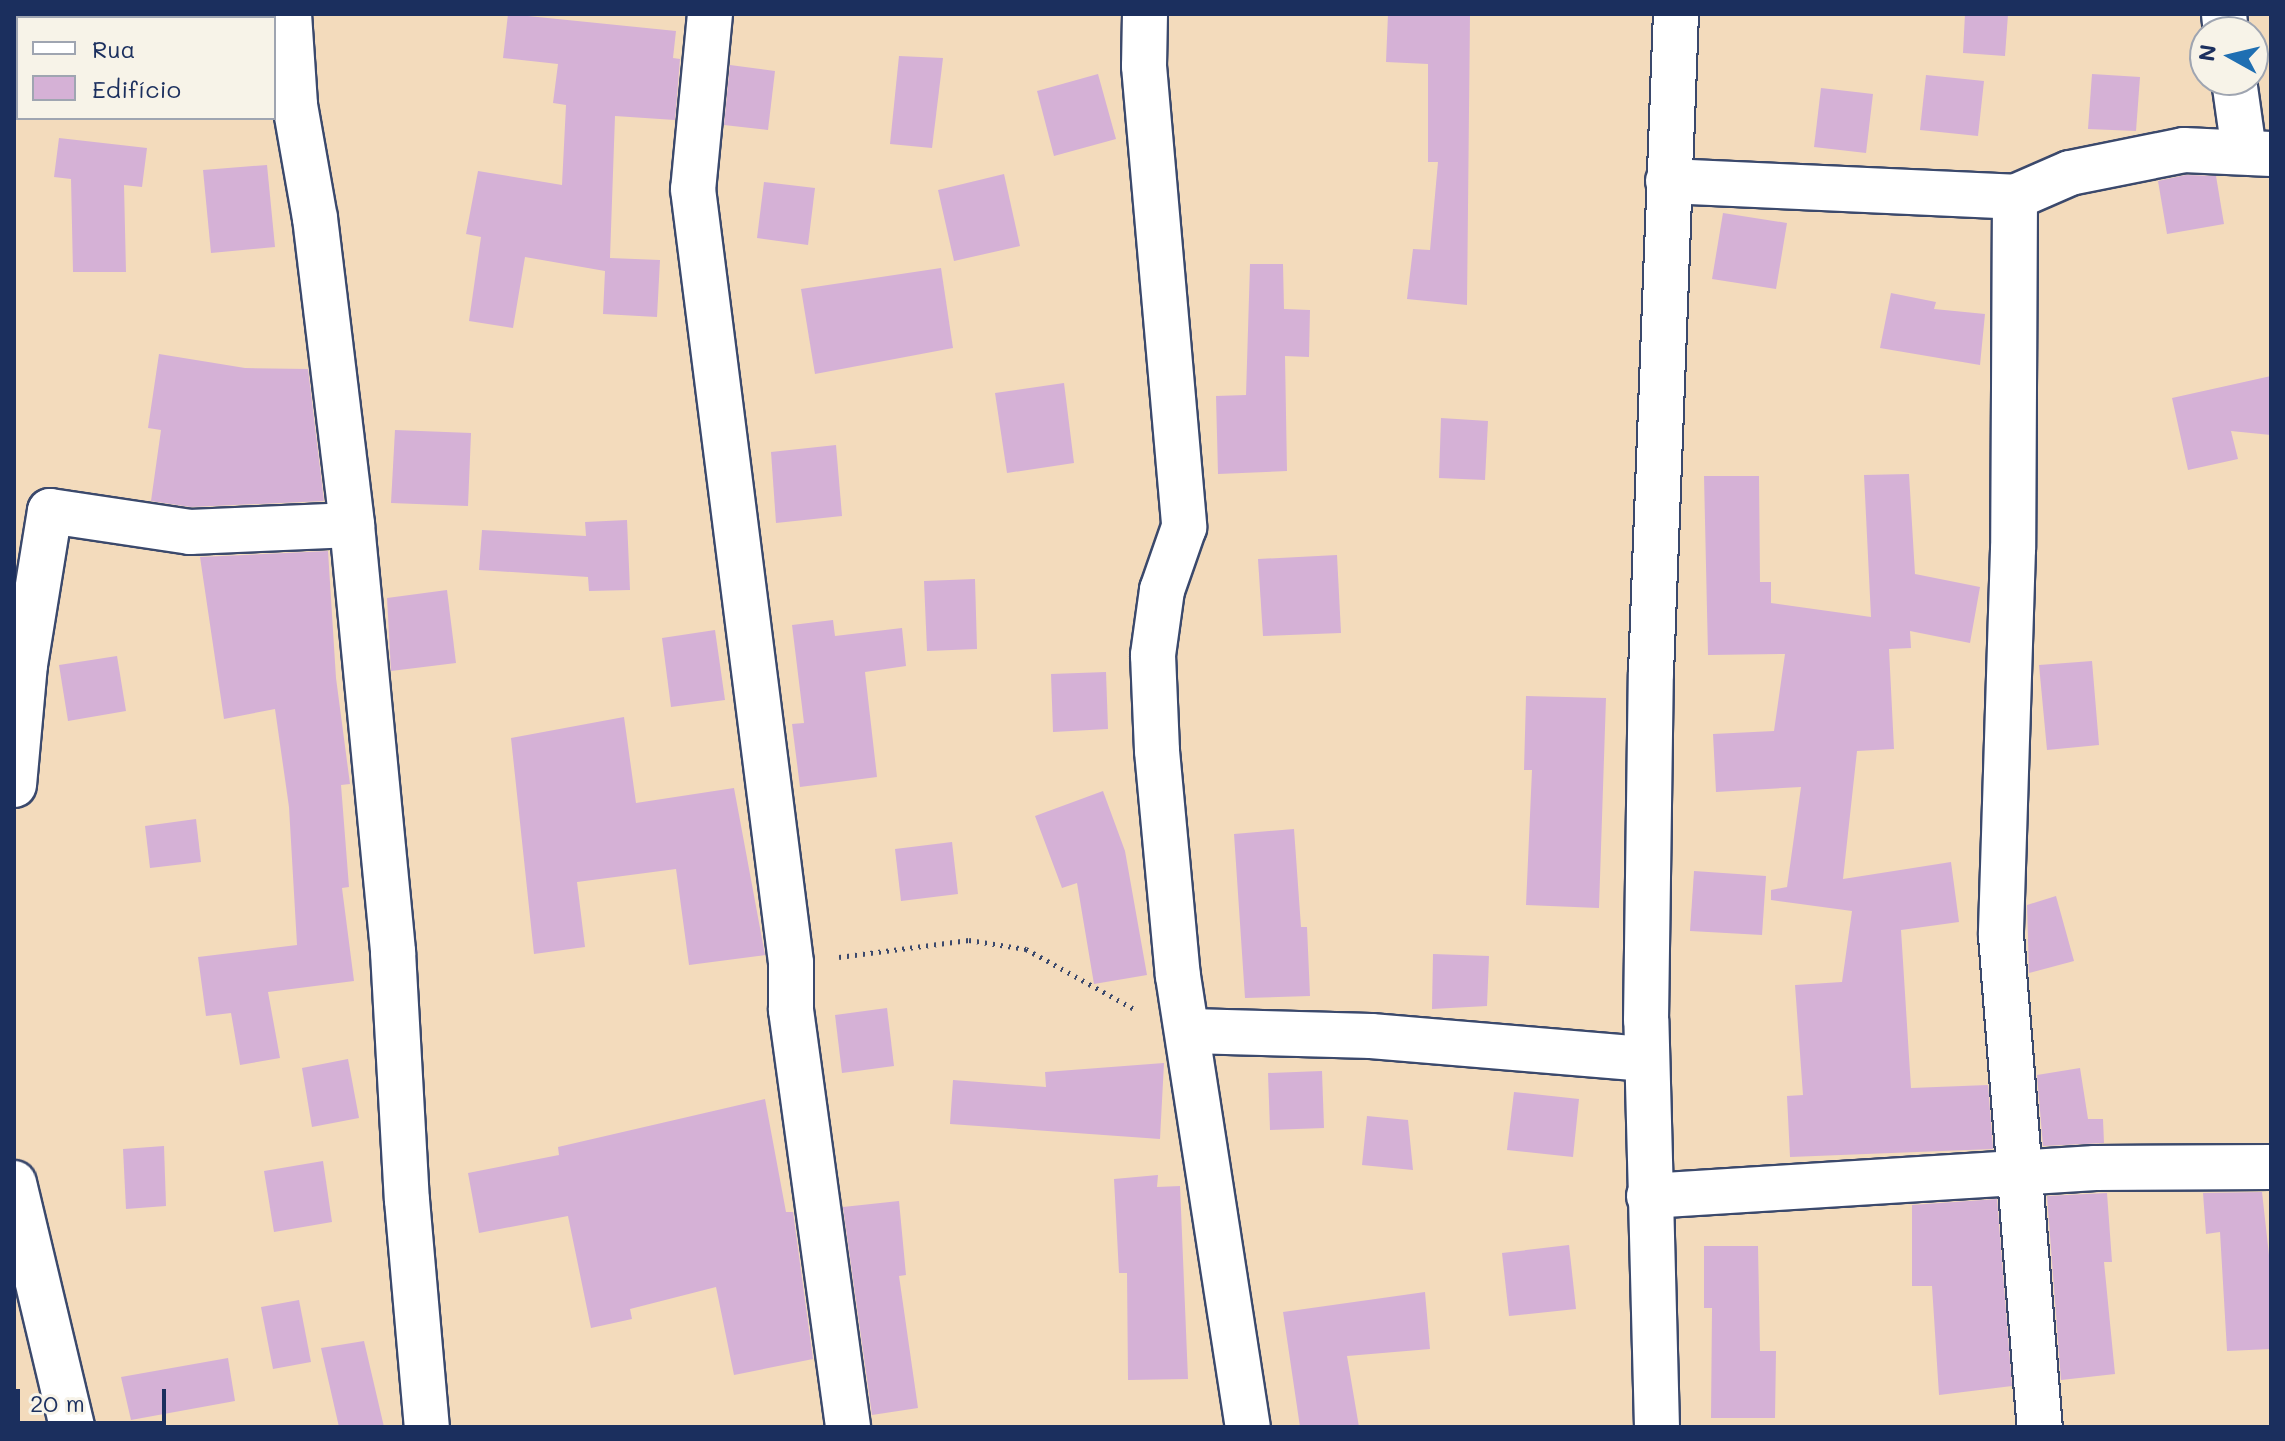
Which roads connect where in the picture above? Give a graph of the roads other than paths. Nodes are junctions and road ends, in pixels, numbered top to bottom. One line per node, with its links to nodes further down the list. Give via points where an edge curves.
1 (289, 14): 9 (street, via 295,105 315,218)
2 (710, 14): 19 (street, via 693,189 791,963 791,1010)
3 (1145, 14): 11 (street, via 1144,66 1184,527 1162,590 1153,655 1157,751 1172,932)
4 (1676, 14): 7 (street)
5 (2239, 96): 6 (street)
6 (2258, 152): 8 (street, via 2184,150 2070,173)
7 (1668, 181): 8 (street); 12 (street, via 1651,673)
8 (2015, 197): 14 (street, via 2013,549 2001,935)
9 (352, 525): 10 (street, via 190,532 50,511 25,665); 18 (street, via 393,952)
10 (14, 785)
11 (1190, 1031): 12 (street, via 1371,1036); 20 (street)
12 (1646, 1059): 16 (street)
13 (2271, 1167): 14 (street, via 2171,1165)
14 (2020, 1175): 16 (street); 22 (street)
15 (14, 1183): 17 (street)
16 (1649, 1196): 21 (street)
17 (72, 1427)
18 (427, 1427)
19 (848, 1427)
20 (1248, 1427)
21 (1657, 1427)
22 (2040, 1427)

